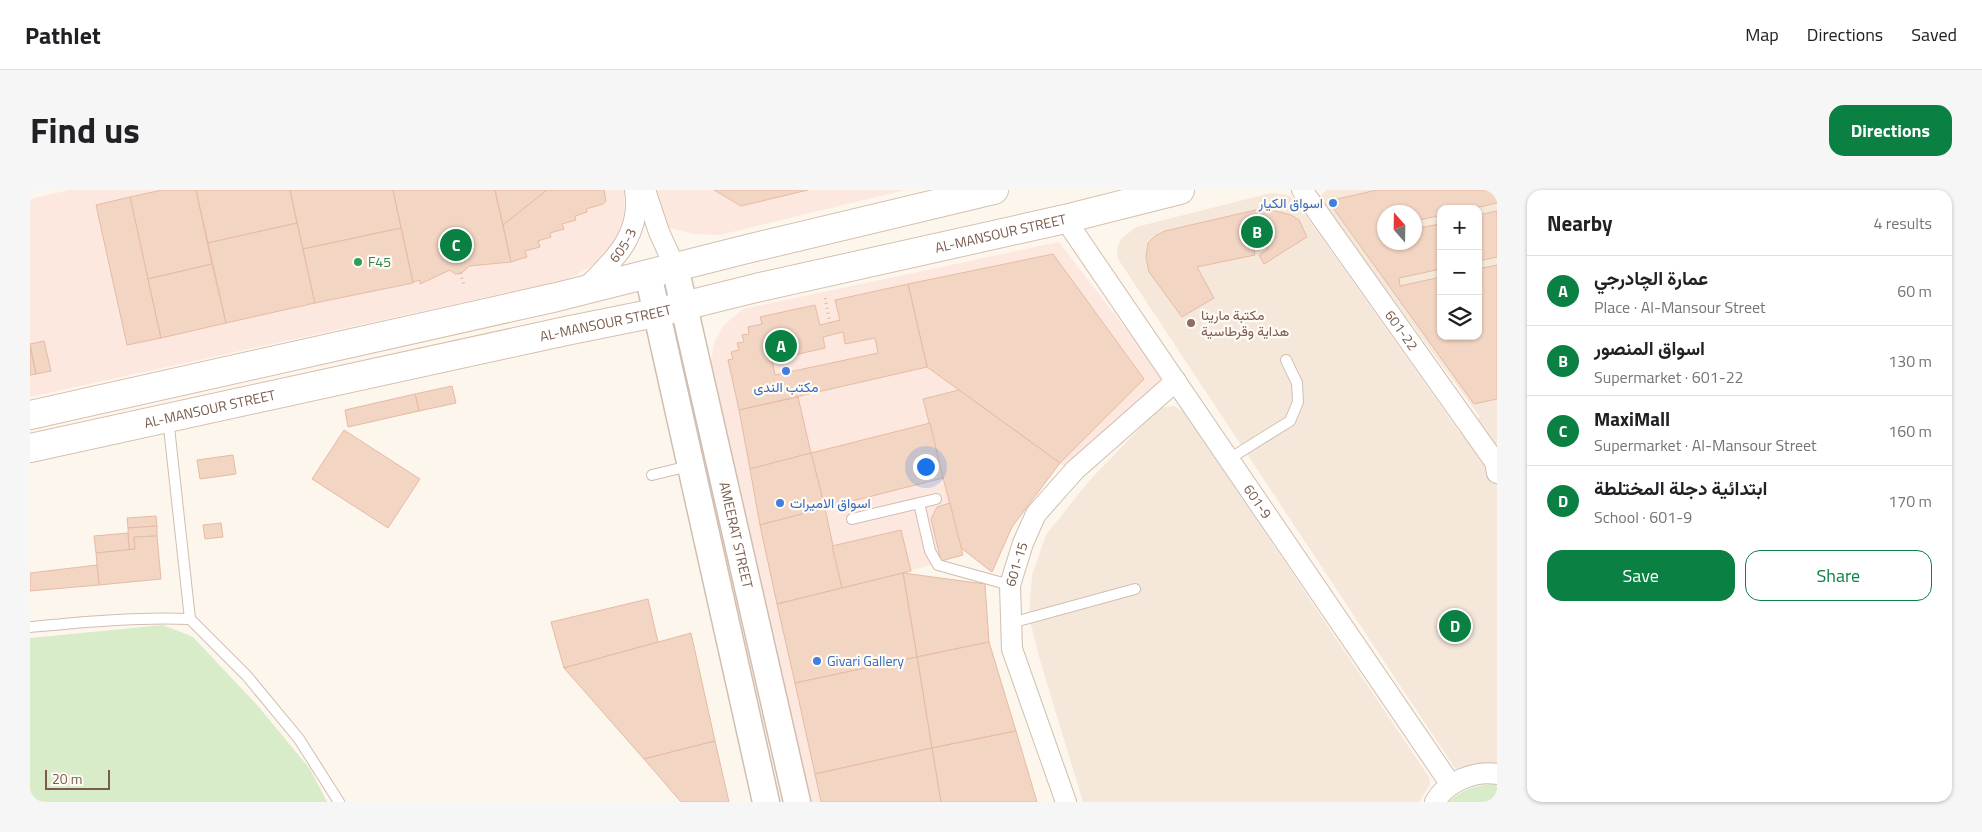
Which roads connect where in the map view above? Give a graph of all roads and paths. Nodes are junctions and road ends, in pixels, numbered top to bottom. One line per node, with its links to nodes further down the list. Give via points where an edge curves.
1 (636, 190): 11 (street, 605-3, via 635,220 628,241)
2 (645, 190): 7 (street, 605-3)
3 (994, 190): 7 (main road)
4 (1180, 190): 6 (main road, AL-MANSOUR STREET)
5 (1302, 190): 23 (street, 601-22, via 1495,462)
6 (1065, 219): 13 (main road, AL-MANSOUR STREET); 17 (street, 601-9)
7 (675, 267): 9 (main road); 13 (street, AMEERAT STREET)
8 (460, 274): 10 (path)
9 (648, 274): 11 (main road); 14 (street)
10 (464, 285)
11 (585, 290): 18 (main road)
12 (825, 297): 15 (path)
13 (685, 306): 14 (main road, AL-MANSOUR STREET); 37 (street, AMEERAT STREET)
14 (655, 313): 19 (main road, AL-MANSOUR STREET); 22 (street)
15 (830, 323)
16 (1286, 360): 21 (lane, via 1297,383 1298,402 1290,421)
17 (1176, 381): 21 (street, 601-9); 28 (street, 601-15, via 1075,470 1036,514 1022,543)
18 (30, 415)
19 (168, 417): 20 (main road, AL-MANSOUR STREET); 30 (lane)
20 (30, 448)
21 (1229, 459): 34 (street, 601-9)
22 (690, 466): 24 (lane); 36 (street)
23 (1497, 474)
24 (652, 475)
25 (936, 499): 26 (lane)
26 (919, 503): 27 (lane); 28 (lane, via 930,551 938,565)
27 (852, 519)
28 (1010, 585): 31 (street, 601-15)
29 (1135, 589): 31 (lane)
30 (190, 619): 32 (lane, via 149,618); 35 (lane, via 247,676 299,739)
31 (1011, 623): 38 (street, 601-15, via 1012,649)
32 (30, 627)
33 (1497, 774): 34 (street, via 1470,776)
34 (1451, 785): 39 (street)
35 (339, 802)
36 (766, 802)
37 (798, 802)
38 (1066, 802)
39 (1435, 802)

